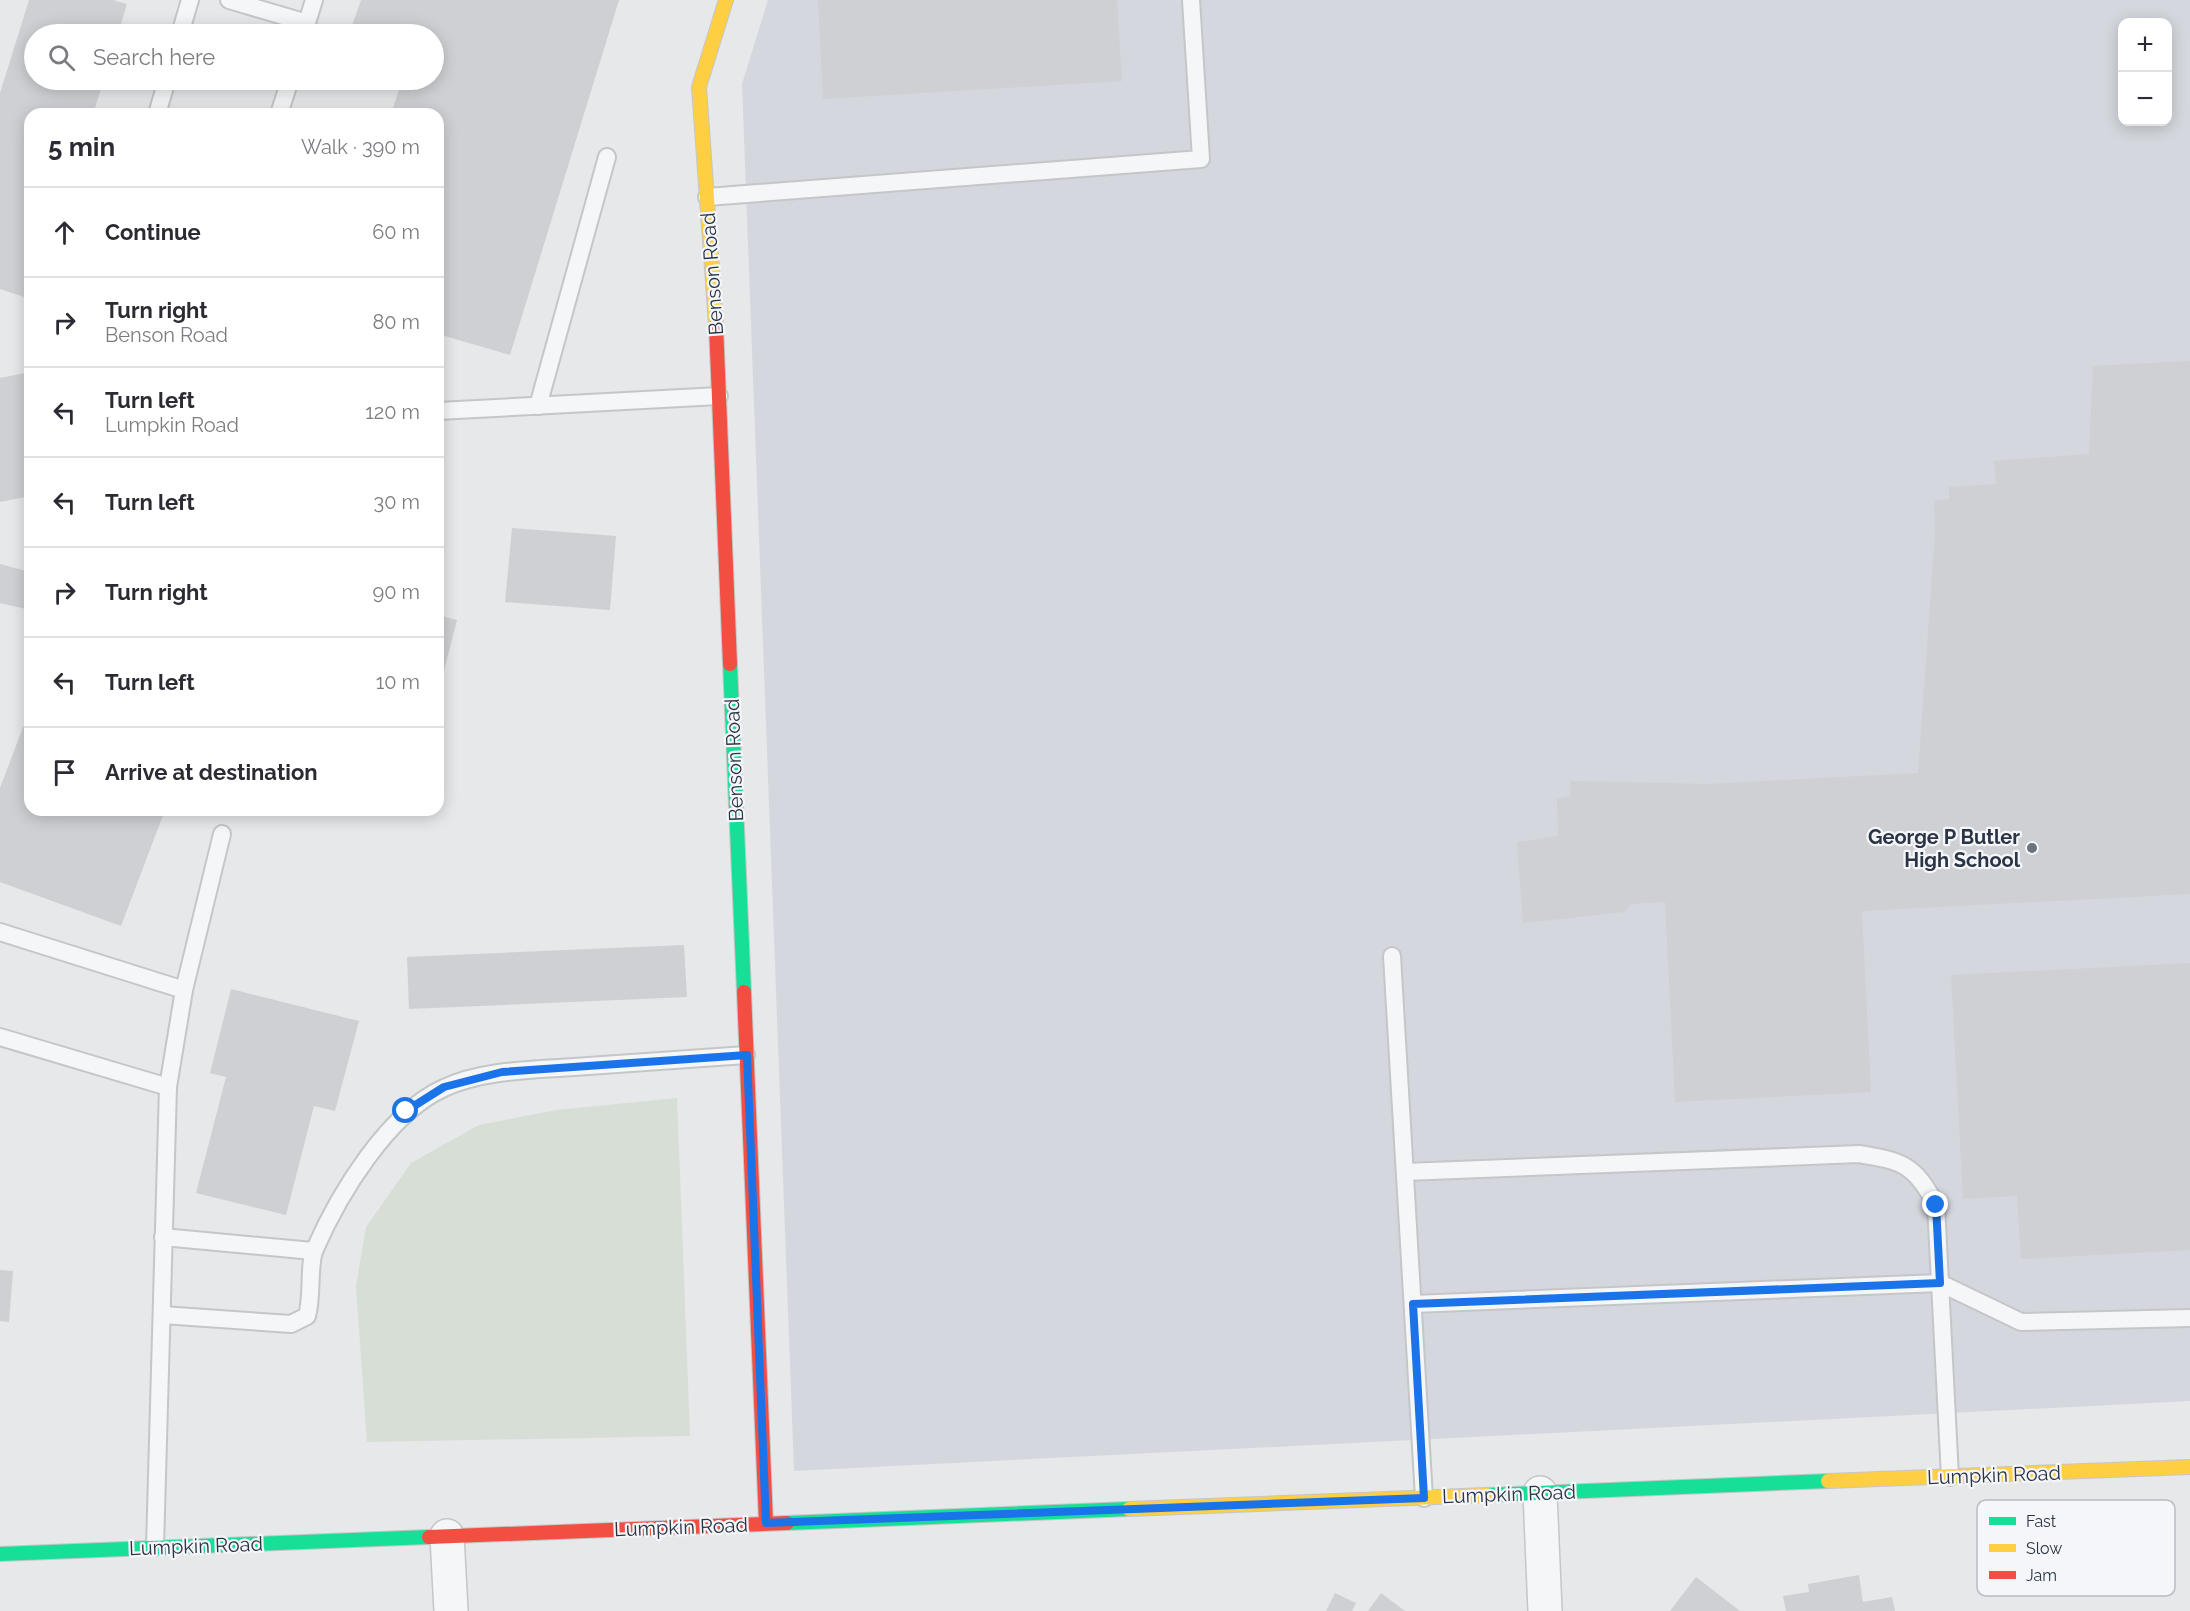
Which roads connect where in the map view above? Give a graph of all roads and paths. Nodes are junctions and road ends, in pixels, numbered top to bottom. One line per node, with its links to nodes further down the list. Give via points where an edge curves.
1 (190, 0): 6 (lane)
2 (229, 0): 7 (lane)
3 (314, 0): 8 (lane)
4 (726, 0): 14 (main road, Benson Road, via 699,87)
5 (1191, 0): 14 (lane, via 1201,159)
6 (183, 24)
7 (292, 24)
8 (307, 24)
9 (164, 90): 11 (lane)
10 (287, 90): 12 (lane)
11 (159, 108)
12 (281, 108)
13 (607, 157): 16 (lane)
14 (707, 197): 15 (main road, Benson Road)
15 (719, 396): 16 (lane); 23 (main road, Benson Road)
16 (538, 406): 17 (lane)
17 (444, 411)
18 (222, 834): 21 (lane)
19 (0, 932): 21 (lane)
20 (1392, 956): 25 (lane)
21 (184, 990): 24 (lane)
22 (0, 1037): 24 (lane)
23 (747, 1055): 27 (lane, via 502,1072 444,1087 406,1111 362,1166); 36 (main road, Benson Road)
24 (168, 1087): 26 (lane)
25 (1405, 1172): 28 (lane, via 1859,1154 1895,1159 1922,1180 1936,1205); 29 (lane)
26 (163, 1237): 27 (lane); 30 (lane)
27 (314, 1251): 30 (lane, via 312,1300 307,1316 291,1324)
28 (1940, 1283): 29 (lane); 31 (lane, via 2021,1322); 33 (lane)
29 (1413, 1304): 35 (lane)
30 (162, 1316): 38 (lane)
31 (2190, 1318)
32 (2190, 1467): 33 (main road, Lumpkin Road)
33 (1950, 1477): 34 (main road, Lumpkin Road)
34 (1540, 1492): 35 (main road, Lumpkin Road); 41 (street)
35 (1424, 1498): 36 (main road, Lumpkin Road)
36 (766, 1523): 37 (main road, Lumpkin Road)
37 (447, 1536): 38 (main road, Lumpkin Road); 40 (street)
38 (155, 1548): 39 (main road, Lumpkin Road)
39 (0, 1554)
40 (451, 1611)
41 (1545, 1611)

